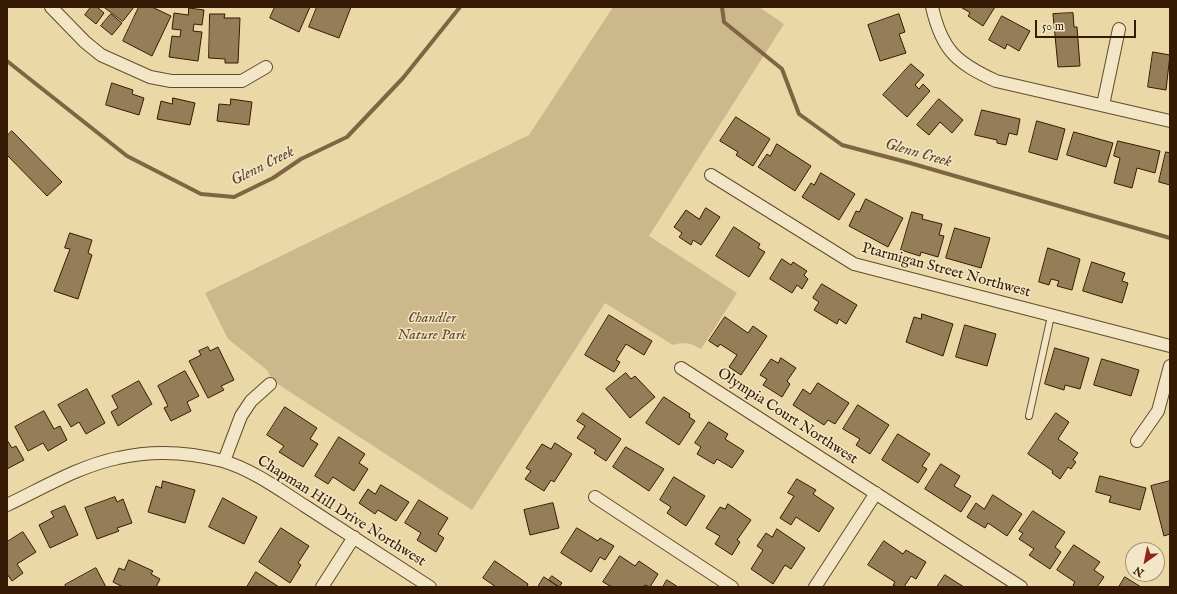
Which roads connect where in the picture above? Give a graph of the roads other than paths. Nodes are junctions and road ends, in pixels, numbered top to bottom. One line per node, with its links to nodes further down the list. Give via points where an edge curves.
1 (51, 7): 4 (street, via 85,42 102,55 150,77 171,81 242,81)
2 (932, 7): 5 (street, via 944,43 972,70 996,81)
3 (1119, 30): 5 (street)
4 (266, 67)
5 (1103, 104): 6 (street)
6 (1170, 120)
7 (711, 175): 8 (street, Ptarmigan Street Northwest, via 854,264)
8 (1051, 316): 9 (street, Ptarmigan Street Northwest); 13 (lane)
9 (1170, 346)
10 (1170, 366): 14 (street, via 1158,411)
11 (681, 368): 16 (street, Olympia Court Northwest)
12 (270, 384): 15 (street, via 244,411)
13 (1029, 416)
14 (1137, 441)
15 (224, 462): 18 (street, Chapman Hill Drive Northwest, via 178,453 144,453 118,458 92,465); 19 (street, Chapman Hill Drive Northwest, via 271,484)
16 (876, 493): 23 (street); 24 (street, Olympia Court Northwest)
17 (595, 497): 22 (street)
18 (7, 505)
19 (354, 538): 20 (street); 21 (street, Chapman Hill Drive Northwest)
20 (322, 587)
21 (430, 587)
22 (732, 587)
23 (815, 587)
24 (1020, 587)

